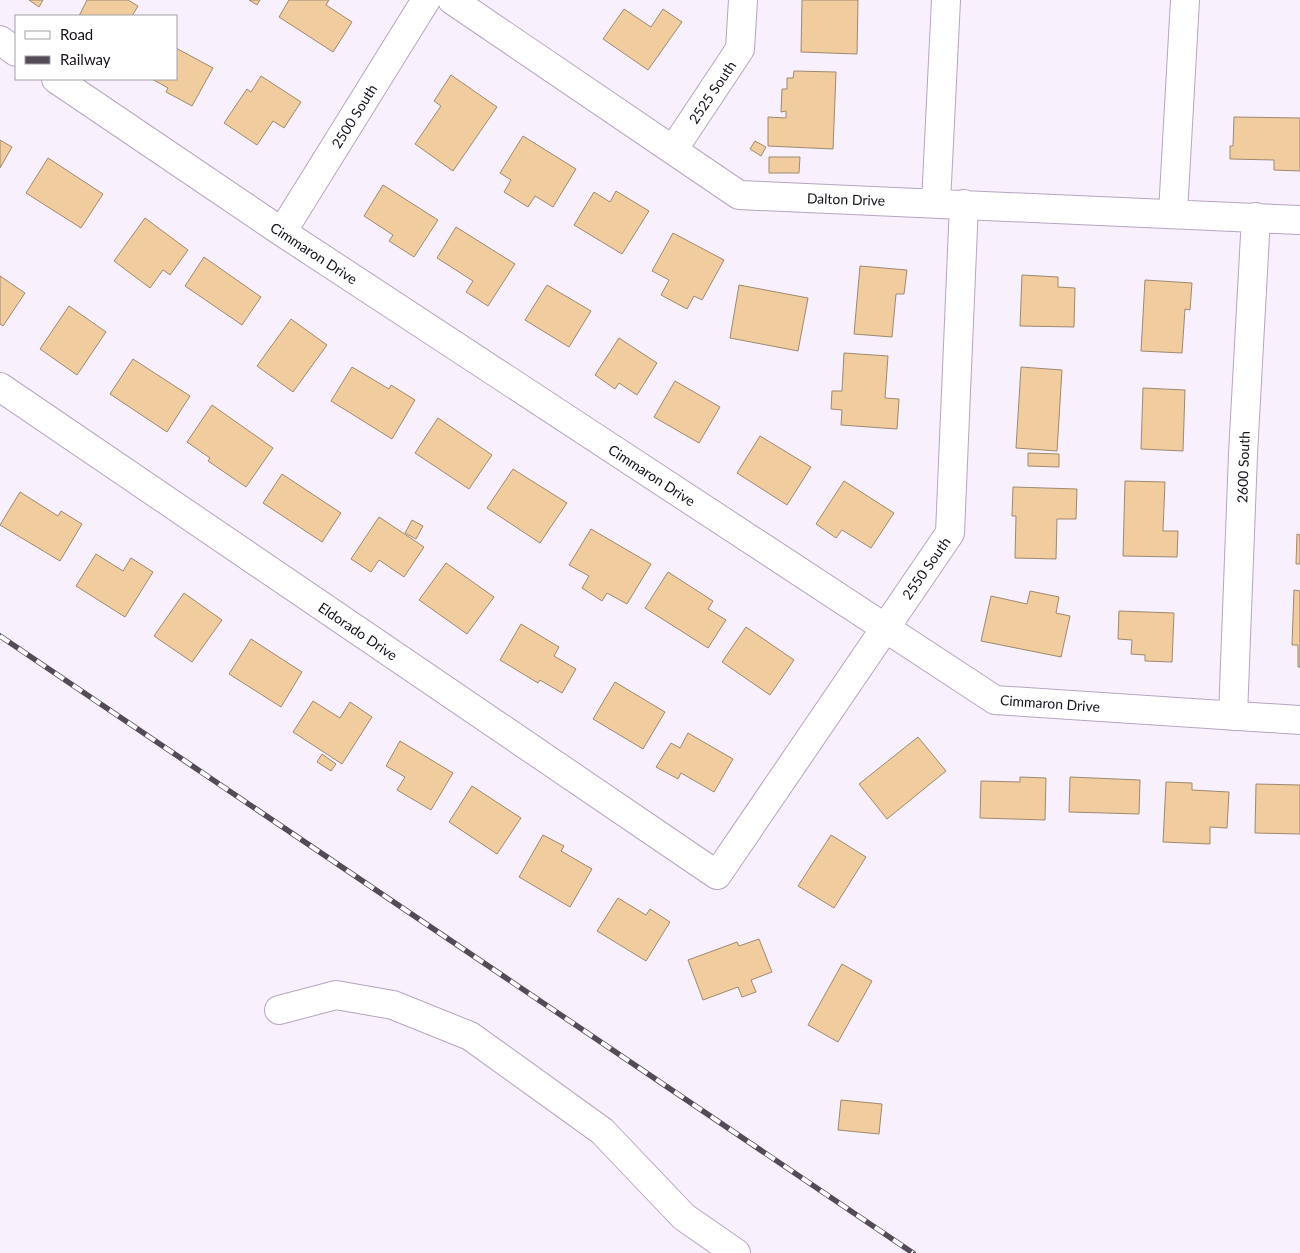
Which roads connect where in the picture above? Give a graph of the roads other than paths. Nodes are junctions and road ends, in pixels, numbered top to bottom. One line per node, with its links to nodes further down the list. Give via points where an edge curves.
1 (426, 0): 15 (street, 2500 South)
2 (452, 0): 9 (street, Dalton Drive)
3 (743, 0): 9 (street, 2525 South, via 740,49)
4 (946, 0): 10 (street)
5 (1185, 0): 12 (street)
6 (0, 40): 7 (street)
7 (15, 51)
8 (57, 80): 15 (street, Cimmaron Drive)
9 (673, 150): 10 (street, Dalton Drive, via 739,194)
10 (936, 203): 11 (street, Dalton Drive)
11 (964, 204): 12 (street, Dalton Drive); 17 (street, 2550 South, via 950,533)
12 (1172, 214): 13 (street, Dalton Drive)
13 (1256, 217): 14 (street, Dalton Drive); 18 (street, 2600 South, via 1243,454)
14 (1300, 220)
15 (282, 232): 17 (street, Cimmaron Drive)
16 (0, 387): 20 (street, Eldorado Drive)
17 (884, 627): 18 (street, Cimmaron Drive, via 995,700); 20 (street, 2550 South)
18 (1234, 716): 19 (street, Cimmaron Drive)
19 (1300, 720)
20 (717, 875)
21 (279, 1010): 22 (street, via 336,995 393,1005 470,1036 602,1131 684,1217)
22 (736, 1253)

